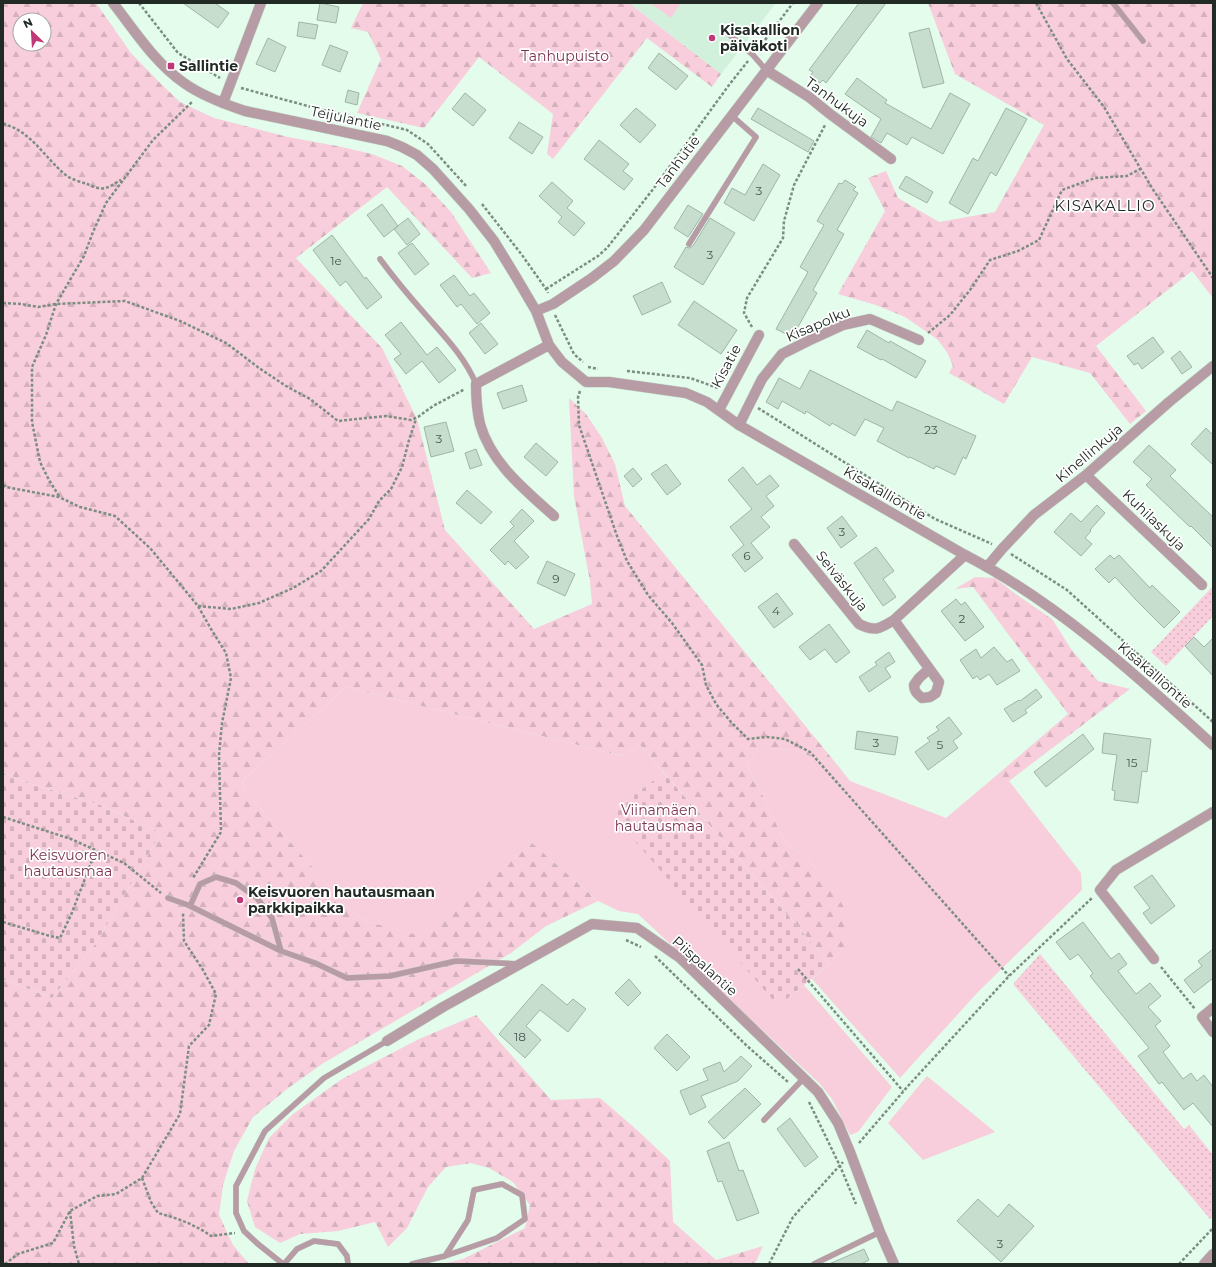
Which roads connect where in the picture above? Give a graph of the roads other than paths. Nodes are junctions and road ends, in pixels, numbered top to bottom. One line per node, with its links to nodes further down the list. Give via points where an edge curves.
1 (114, 3): 8 (street, Teijulantie, via 160,62 184,84)
2 (262, 3): 8 (street)
3 (818, 3): 7 (street, Tanhutie)
4 (1113, 3): 6 (lane)
5 (725, 31): 7 (lane)
6 (1143, 41)
7 (766, 70): 9 (street, Tanhutie); 10 (street, Tanhukuja, via 809,97)
8 (223, 103): 13 (street, Teijulantie, via 245,111 387,141 417,155 433,168 494,241)
9 (731, 115): 11 (lane, via 756,136); 13 (street, Tanhutie, via 644,230 614,261 553,304)
10 (891, 159)
11 (690, 244)
12 (380, 259): 18 (lane, via 460,354)
13 (536, 311): 16 (street)
14 (758, 335): 19 (street, Kisatie)
15 (919, 340): 20 (street, Kisapolku, via 870,319 843,326 808,340 782,354 762,379)
16 (549, 345): 18 (street); 19 (street, Kisakalliontie, via 562,362 586,382 609,382 686,393)
17 (1212, 368): 21 (street, Kinellinkuja)
18 (476, 384): 22 (street, via 476,403 481,424 494,454 513,477)
19 (719, 410): 20 (street, Kisakalliontie)
20 (739, 426): 24 (street, Kisakalliontie)
21 (1086, 475): 25 (street, Kinellinkuja, via 1034,515); 26 (street, Kuhilaskuja)
22 (554, 516)
23 (794, 544): 27 (street, Seiväskuja, via 859,624 869,629 881,628)
24 (965, 555): 25 (street, Kisakalliontie); 27 (street, Seiväskuja)
25 (987, 567): 29 (street, Kisakalliontie, via 1084,632)
26 (1202, 585)
27 (894, 620): 28 (street)
28 (929, 669)
29 (1213, 745)
30 (1213, 812): 34 (street, via 1116,870 1100,890)
31 (168, 898): 32 (lane)
32 (190, 906): 33 (lane); 33 (lane, via 200,884 216,877 236,884 256,898 272,918)
33 (282, 951): 35 (lane, via 347,978 390,976 456,961)
34 (1154, 959)
35 (521, 964): 38 (street, Piispalantie); 39 (street, Piispalantie, via 592,924 637,928 680,958)
36 (1213, 1008): 37 (street, via 1202,1017)
37 (1213, 1032)
38 (387, 1041): 44 (lane, via 324,1078 265,1131 236,1186 236,1213 244,1232)
39 (804, 1078): 40 (lane); 41 (street, Piispalantie, via 818,1092 838,1123)
40 (764, 1120)
41 (880, 1232): 47 (lane); 48 (street, Piispalantie)
42 (1213, 1254): 49 (street)
43 (445, 1256): 43 (lane, via 497,1238 525,1219 522,1195 502,1184 474,1190 468,1220); 46 (lane)
44 (283, 1264): 45 (lane, via 297,1249 314,1241 338,1244 347,1256)
45 (348, 1264)
46 (412, 1264)
47 (814, 1264)
48 (894, 1264)
49 (1204, 1264)

